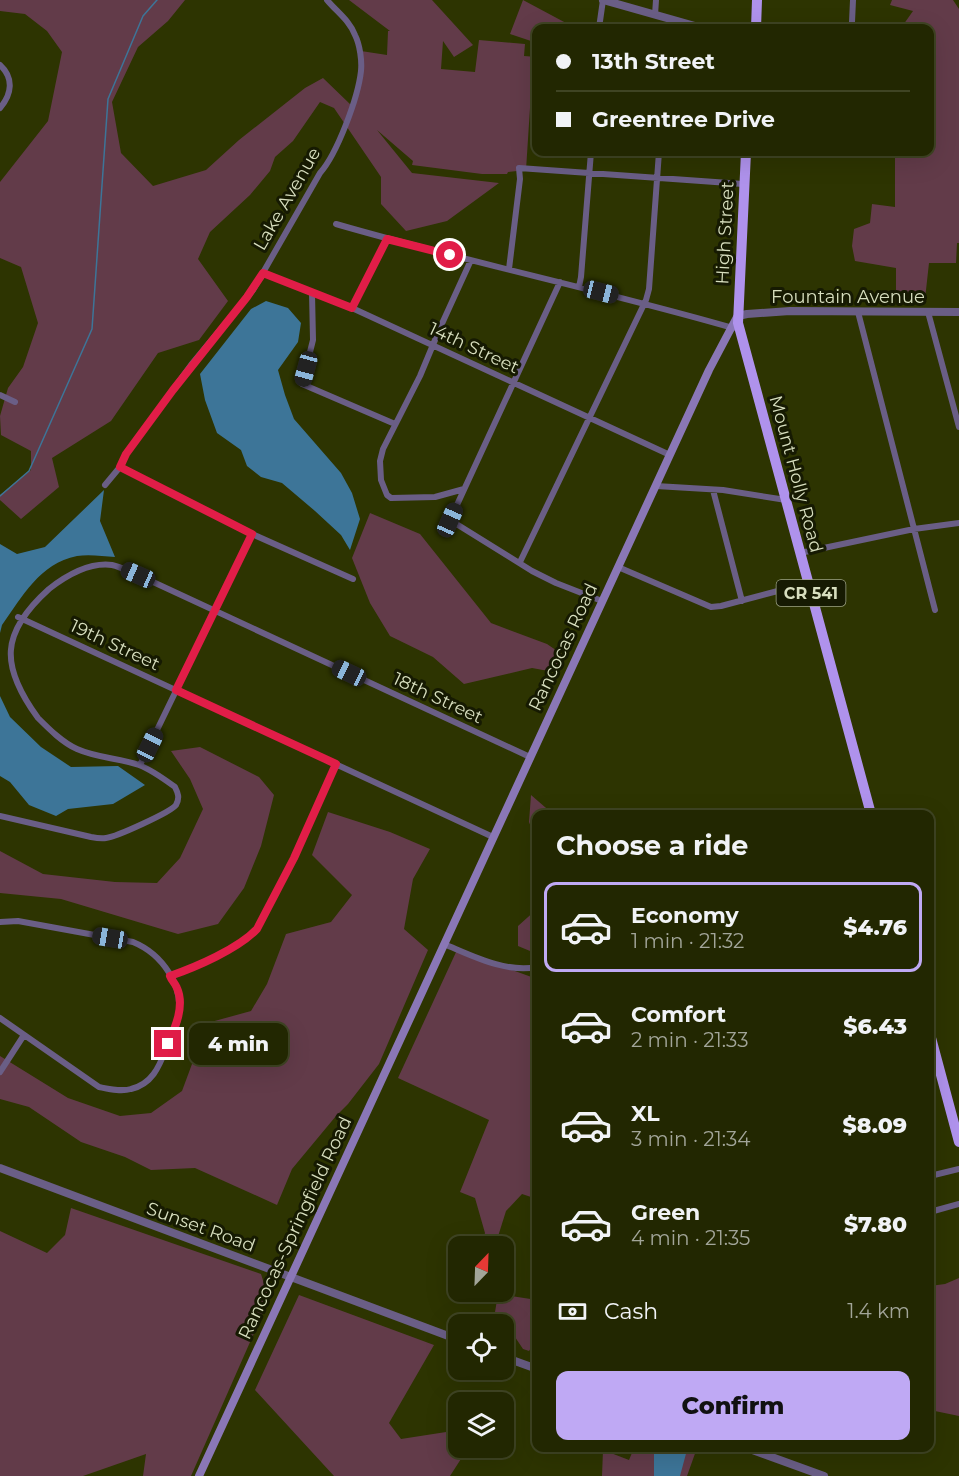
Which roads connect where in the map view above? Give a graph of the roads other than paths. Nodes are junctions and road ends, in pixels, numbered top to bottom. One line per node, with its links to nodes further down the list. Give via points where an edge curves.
1 (327, 0): 23 (street, Lake Avenue, via 355,33 359,80 329,163)
2 (603, 0): 6 (street); 8 (street)
3 (656, 0): 6 (street)
4 (757, 0): 10 (highway)
5 (853, 0): 7 (street)
6 (655, 15): 9 (street)
7 (852, 22)
8 (600, 24)
9 (670, 24)
10 (756, 24)
11 (0, 65): 12 (street, via 11,88)
12 (0, 108)
13 (591, 156): 16 (street)
14 (659, 156): 17 (street)
15 (746, 156): 18 (highway, High Street / CR 541)
16 (589, 174): 17 (street); 22 (street, via 519,168); 25 (street)
17 (657, 178): 18 (street); 27 (street)
18 (743, 184): 32 (highway, High Street / CR 541)
19 (336, 224): 20 (street)
20 (387, 239): 21 (street); 28 (street)
21 (471, 260): 22 (street); 34 (street)
22 (509, 269): 24 (street)
23 (263, 273): 26 (street, 14th Street); 42 (street, Lake Avenue, via 173,390)
24 (560, 282): 25 (street); 35 (street)
25 (579, 287): 27 (street)
26 (312, 293): 28 (street, 14th Street); 39 (street, via 313,340 302,384)
27 (645, 303): 33 (street); 38 (street)
28 (352, 308): 34 (street, 14th Street)
29 (858, 312): 30 (street, Fountain Avenue); 32 (street, Fountain Avenue); 49 (street)
30 (928, 312): 31 (street, Fountain Avenue); 40 (street)
31 (959, 312)
32 (738, 316): 33 (highway, Mount Holly Road / CR 541)
33 (736, 329): 41 (main road, Rancocas Road, via 720,347); 47 (highway, Mount Holly Road / CR 541)
34 (433, 346): 35 (street, 14th Street); 39 (street)
35 (512, 382): 38 (street, 14th Street); 45 (street)
36 (0, 395): 37 (street)
37 (15, 402)
38 (590, 418): 41 (street, 14th Street); 52 (street)
39 (395, 424): 45 (street, via 380,461 382,486 387,495 423,498)
40 (959, 427)
41 (670, 455): 44 (main road, Rancocas Road)
42 (120, 467): 43 (street, Lake Avenue); 50 (street)
43 (105, 485)
44 (656, 486): 46 (street); 53 (main road, Rancocas Road)
45 (464, 489): 52 (street, via 450,520)
46 (712, 490): 47 (street); 57 (street)
47 (786, 500): 51 (highway, Mount Holly Road / CR 541)
48 (959, 523): 49 (street)
49 (914, 529): 51 (street); 58 (street)
50 (252, 534): 54 (street); 59 (street)
51 (800, 553): 55 (highway, Mount Holly Road / CR 541)
52 (520, 562): 56 (street, via 556,583)
53 (618, 567): 56 (main road, Rancocas Road); 57 (street, via 706,606)
54 (353, 579)
55 (808, 583): 57 (street); 67 (highway, Mount Holly Road / CR 541)
56 (602, 601): 64 (main road, Rancocas Road)
57 (742, 601)
58 (935, 610)
59 (215, 611): 60 (street, 18th Street, via 138,575 112,565 100,565 79,570 52,586); 62 (street); 64 (street, 18th Street)
60 (18, 617): 61 (street, 18th Street); 62 (street, 19th Street)
61 (6, 636)
62 (176, 690): 65 (street, 19th Street); 66 (street)
63 (14, 695): 66 (street, via 74,748)
64 (530, 757): 69 (main road, Rancocas Road)
65 (336, 764): 69 (street, 19th Street); 73 (street, via 257,929 234,946)
66 (140, 765): 68 (street, via 175,787 178,801 170,811 119,834 91,837)
67 (870, 810)
68 (0, 816)
69 (493, 837): 71 (main road, Rancocas Road)
70 (0, 922): 73 (street, via 18,921 133,942 146,947)
71 (444, 944): 72 (street, via 500,966); 74 (main road, Rancocas Road)
72 (532, 968)
73 (170, 976): 76 (street, via 178,992 177,1024 153,1077 138,1086 123,1090 99,1087)
74 (422, 993): 85 (main road, Rancocas-Springfield Road)
75 (0, 1018): 76 (street)
76 (24, 1035): 78 (street)
77 (934, 1049): 79 (highway)
78 (0, 1072)
79 (959, 1142)
80 (0, 1168): 85 (street, Sunset Road)
81 (959, 1169): 82 (street)
82 (934, 1175)
83 (959, 1204): 84 (street)
84 (934, 1211)
85 (292, 1277): 86 (street, Sunset Road); 90 (main road, Rancocas-Springfield Road)
86 (448, 1336)
87 (514, 1361): 88 (street)
88 (532, 1367)
89 (758, 1452): 91 (street)
90 (199, 1476)
91 (824, 1476)

